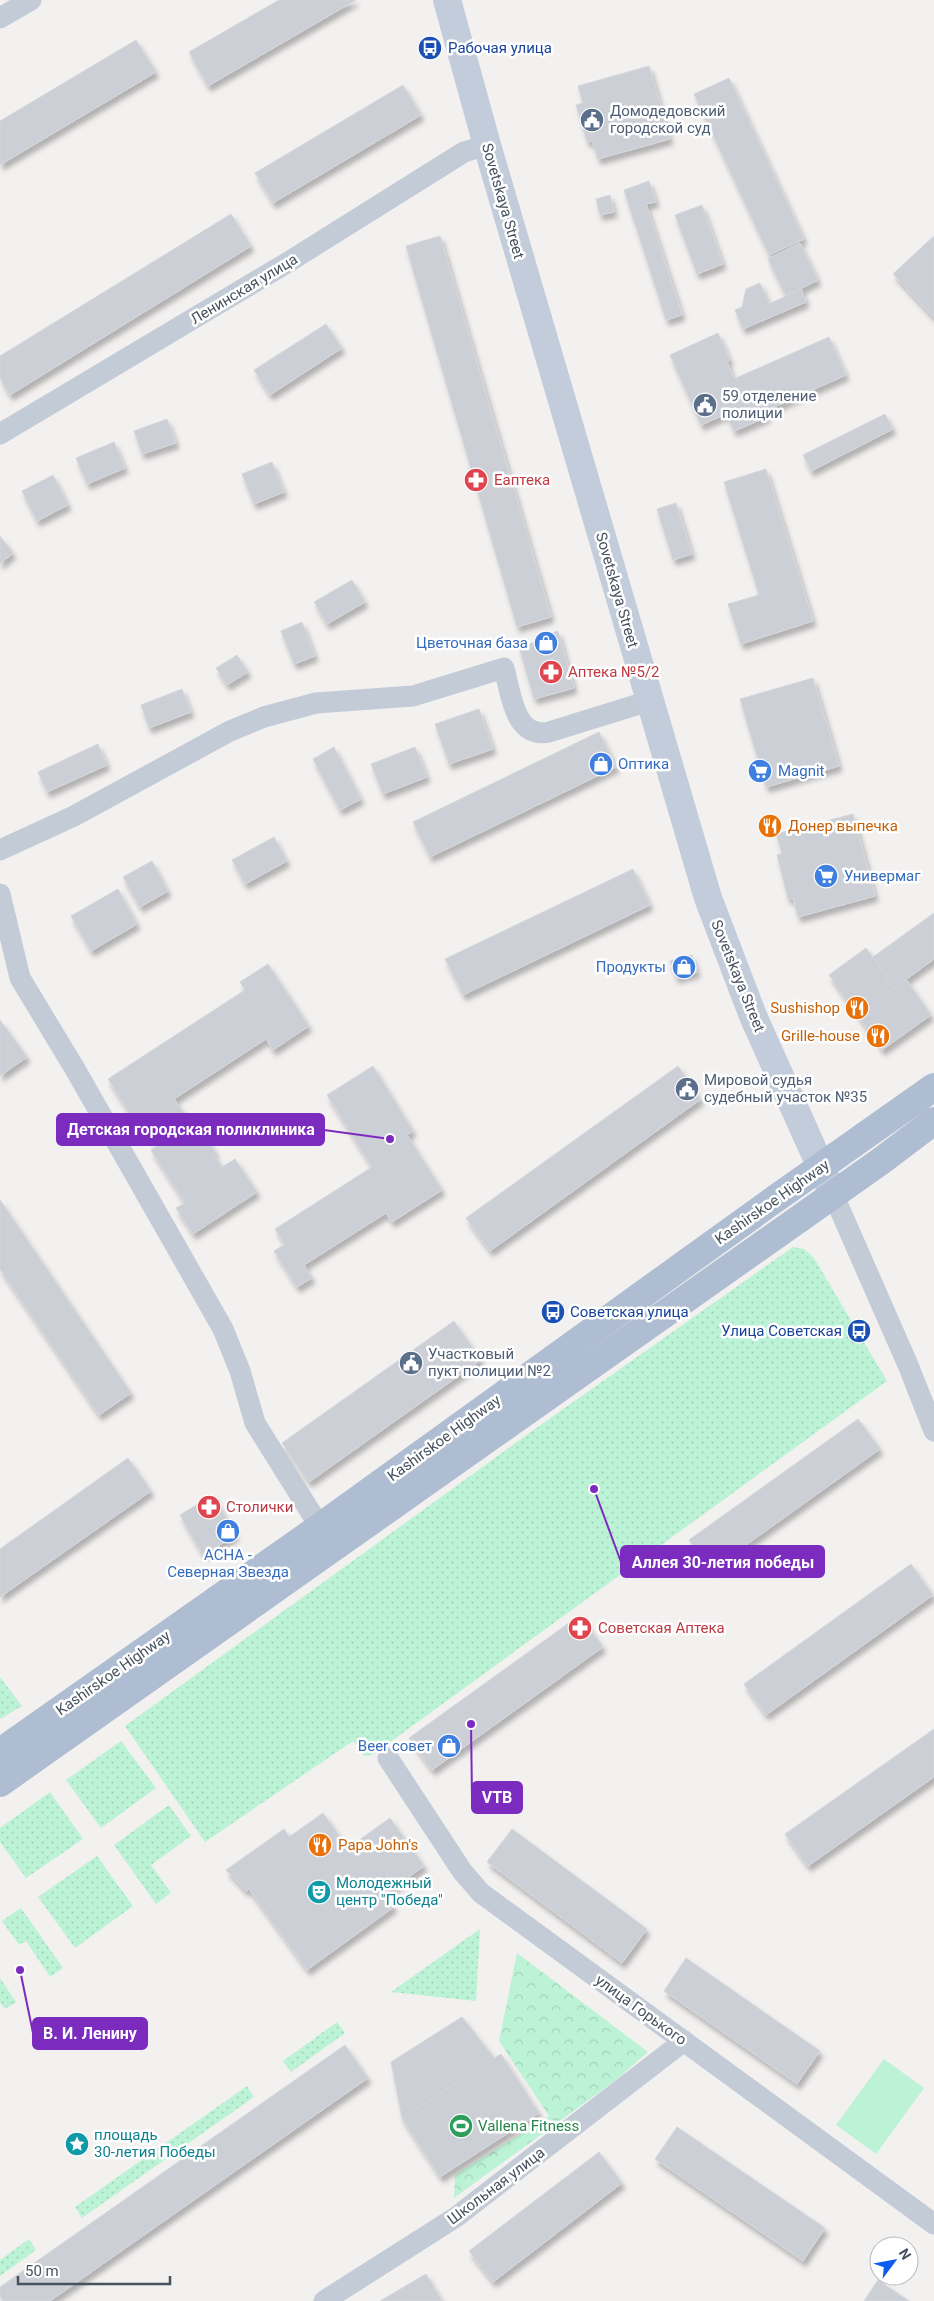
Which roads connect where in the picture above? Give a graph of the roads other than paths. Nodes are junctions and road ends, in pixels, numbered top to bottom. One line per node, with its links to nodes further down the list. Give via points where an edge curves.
1 (31, 0): 3 (street)
2 (447, 0): 4 (main road, Sovetskaya Street)
3 (0, 18)
4 (487, 145): 5 (street, Ленинская улица, via 464,152 290,262); 6 (main road, Sovetskaya Street)
5 (0, 434)
6 (649, 701): 7 (street, via 536,734 520,722 504,668 413,696 302,706 230,731 89,808); 11 (main road, Sovetskaya Street, via 718,927 753,1016)
7 (0, 850)
8 (0, 894): 14 (street, via 20,978 73,1064 223,1329 240,1371 255,1423)
9 (934, 1086): 11 (main road, Kashirskoe Highway)
10 (934, 1121): 12 (main road, Kashirskoe Highway)
11 (821, 1167): 12 (main road); 14 (main road, Kashirskoe Highway)
12 (833, 1194): 13 (street); 17 (main road, Kashirskoe Highway)
13 (934, 1431)
14 (320, 1528): 15 (main road, Kashirskoe Highway)
15 (0, 1752)
16 (388, 1758): 18 (street, улица Горького, via 462,1871 481,1893)
17 (0, 1783)
18 (684, 2042): 19 (street, улица Горького); 20 (street, Школьная улица, via 456,2217)
19 (934, 2224)
20 (324, 2301)

